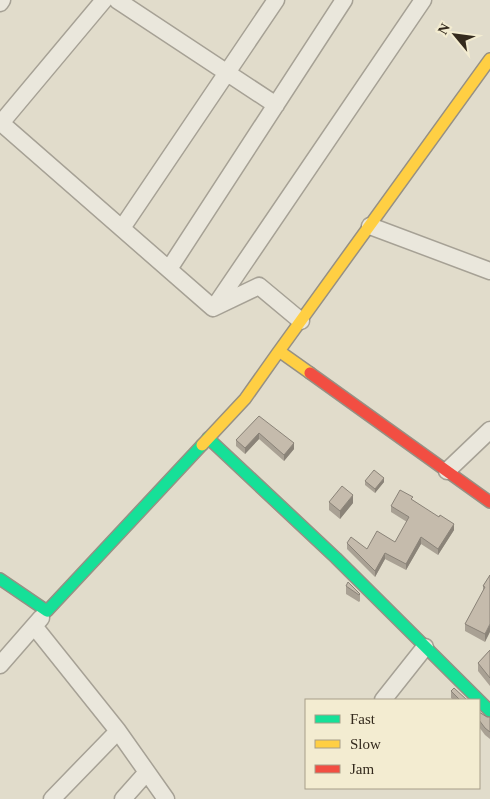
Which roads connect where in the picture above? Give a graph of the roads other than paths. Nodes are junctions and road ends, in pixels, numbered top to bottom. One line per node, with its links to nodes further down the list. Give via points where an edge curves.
1 (104, 0): 9 (street)
2 (117, 0): 7 (street)
3 (276, 0): 7 (street)
4 (344, 0): 8 (street)
5 (423, 0): 14 (street)
6 (490, 59): 10 (street)
7 (227, 73): 8 (street); 11 (street)
8 (276, 105): 12 (street)
9 (0, 123): 11 (street)
10 (370, 226): 13 (street); 15 (street)
11 (122, 228): 12 (street)
12 (169, 269): 14 (street)
13 (490, 272)
14 (213, 308): 15 (street, via 259,286)
15 (301, 321): 16 (street)
16 (279, 351): 18 (street, via 245,399); 19 (street)
17 (490, 430): 19 (street)
18 (208, 438): 22 (street); 24 (street)
19 (447, 471): 20 (street)
20 (490, 502)
21 (0, 579): 22 (street)
22 (48, 611): 23 (street)
23 (34, 626): 25 (street); 30 (street)
24 (426, 647): 26 (street); 27 (street)
25 (0, 665)
26 (384, 699)
27 (478, 699)
28 (480, 701): 29 (street)
29 (490, 711)
30 (118, 731): 31 (street); 32 (street)
31 (147, 772): 33 (street); 34 (street)
32 (52, 799)
33 (123, 799)
34 (166, 799)

